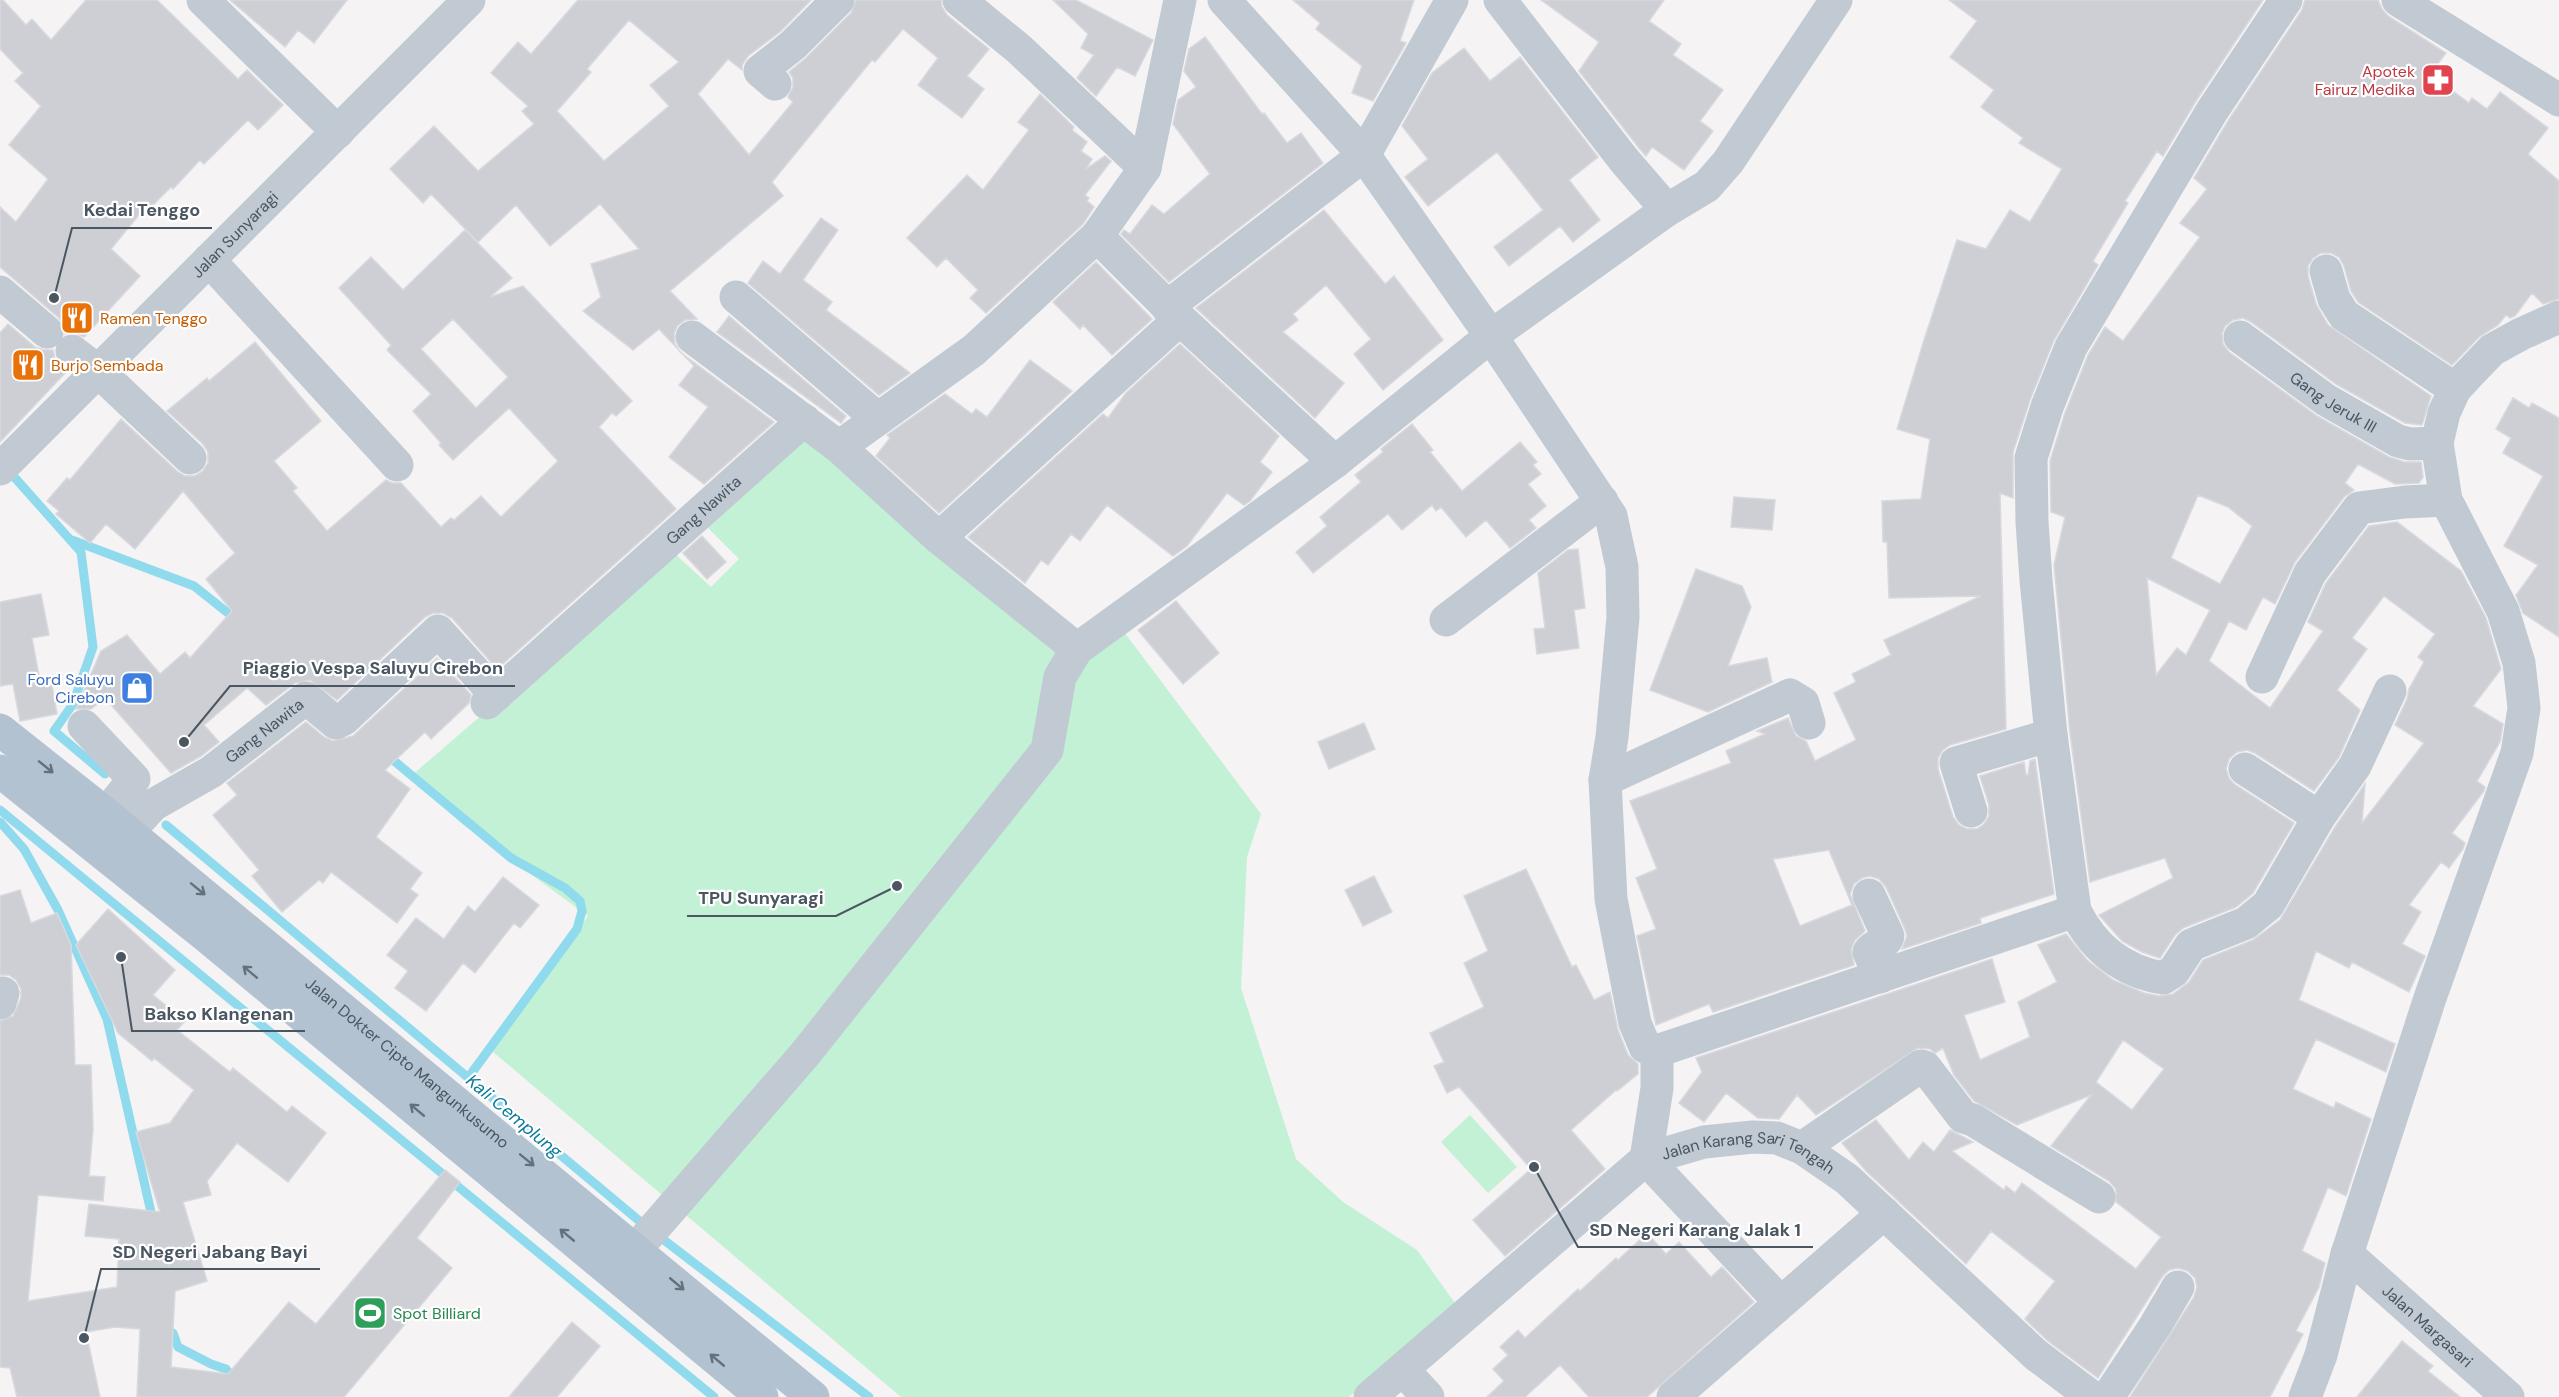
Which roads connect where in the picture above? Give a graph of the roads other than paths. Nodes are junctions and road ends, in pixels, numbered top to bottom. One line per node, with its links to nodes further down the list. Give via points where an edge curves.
1 (203, 0): 14 (street)
2 (469, 0): 14 (street, Jalan Sunyaragi)
3 (838, 0): 12 (street, via 793,45 760,70)
4 (959, 0): 16 (street, via 1019,49)
5 (1224, 0): 15 (street)
6 (1452, 0): 15 (street)
7 (1500, 0): 17 (street)
8 (1836, 0): 17 (street, via 1724,168 1707,186)
9 (2286, 0): 50 (street, via 2212,111 2071,347 2046,407 2031,458 2032,522)
10 (2398, 0): 13 (street)
11 (1177, 1): 16 (street)
12 (775, 84)
13 (2559, 100)
14 (338, 132): 19 (street, Jalan Sunyaragi)
15 (1364, 155): 23 (street); 26 (street)
16 (1145, 168): 18 (street)
17 (1667, 210): 26 (street)
18 (1097, 236): 23 (street); 32 (street, via 974,350)
19 (209, 260): 30 (street, Jalan Sunyaragi); 38 (street)
20 (2326, 271): 31 (street, via 2334,299 2344,315)
21 (0, 292): 25 (street)
22 (736, 297): 32 (street)
23 (1174, 313): 37 (street); 42 (street)
24 (2559, 317): 31 (street, via 2492,350)
25 (47, 332)
26 (1491, 336): 37 (street); 41 (street)
27 (692, 337): 33 (street)
28 (2240, 337): 34 (street, Gang Jeruk III, via 2326,400 2398,441)
29 (72, 351): 30 (street)
30 (98, 371): 36 (street); 39 (street, Jalan Sunyaragi)
31 (2455, 389): 34 (street)
32 (878, 419): 35 (street)
33 (804, 420): 35 (street); 56 (street, Gang Nawita, via 491,699 438,631 344,719 336,723 306,698 211,772)
34 (2437, 443): 40 (street)
35 (840, 447): 42 (street)
36 (190, 458)
37 (1335, 462): 44 (street)
38 (397, 465)
39 (0, 470)
40 (2446, 500): 45 (street, via 2359,508 2310,573); 66 (street, via 2504,611 2519,663 2524,708 2517,753 2430,998)
41 (1602, 501): 43 (street); 53 (street, via 1611,516 1622,567 1623,617)
42 (939, 538): 44 (street)
43 (1446, 620)
44 (1077, 649): 65 (street, via 1060,677 1047,750 805,1054)
45 (2262, 677)
46 (2390, 690): 55 (street, via 2355,766)
47 (1809, 723): 53 (street, via 1803,703 1790,695)
48 (84, 726): 56 (street, via 134,779)
49 (0, 730): 56 (main road, Jalan Dokter Cipto Mangunkusumo, one-way to 56)
50 (2051, 735): 54 (street, via 1956,763); 58 (street)
51 (2245, 769): 55 (street)
52 (0, 771): 67 (main road, Jalan Dokter Cipto Mangunkusumo, one-way to 52, via 205,935)
53 (1605, 780): 60 (street, via 1611,899 1635,1023 1646,1047)
54 (1971, 811)
55 (2319, 818): 58 (street, via 2268,905 2246,923 2191,945 2174,971 2163,978 2150,976 2103,952 2085,932)
56 (117, 823): 65 (main road, Jalan Dokter Cipto Mangunkusumo, one-way to 65)
57 (1869, 895): 59 (street, via 1888,936 1869,952)
58 (2075, 911): 59 (street)
59 (1880, 977): 60 (street)
60 (1657, 1051): 62 (street, via 1657,1088)
61 (1802, 1148): 62 (street, Jalan Karang Sari Tengah, via 1777,1138 1742,1137 1704,1142); 63 (street, via 1921,1066 1964,1117); 64 (street, Jalan Karang Sari Tengah, via 1847,1179)
62 (1646, 1159): 69 (street); 70 (street, Jalan Karang Sari Tengah)
63 (2099, 1197)
64 (1884, 1213): 69 (street); 76 (street, Jalan Karang Sari Tengah, via 2036,1355)
65 (647, 1236): 67 (street); 72 (main road, Jalan Dokter Cipto Mangunkusumo, one-way to 72)
66 (2347, 1254): 78 (street, via 2321,1355); 79 (street, Jalan Margasari)
67 (614, 1274): 71 (main road, Jalan Dokter Cipto Mangunkusumo, one-way to 67)
68 (2178, 1287): 77 (street)
69 (1780, 1302): 75 (street)
70 (1403, 1370): 73 (street, Jalan Karang Sari Tengah); 74 (street)
71 (762, 1397)
72 (813, 1397)
73 (1370, 1397)
74 (1428, 1397)
75 (1673, 1397)
76 (2092, 1397)
77 (2108, 1397)
78 (2305, 1397)
79 (2508, 1397)

